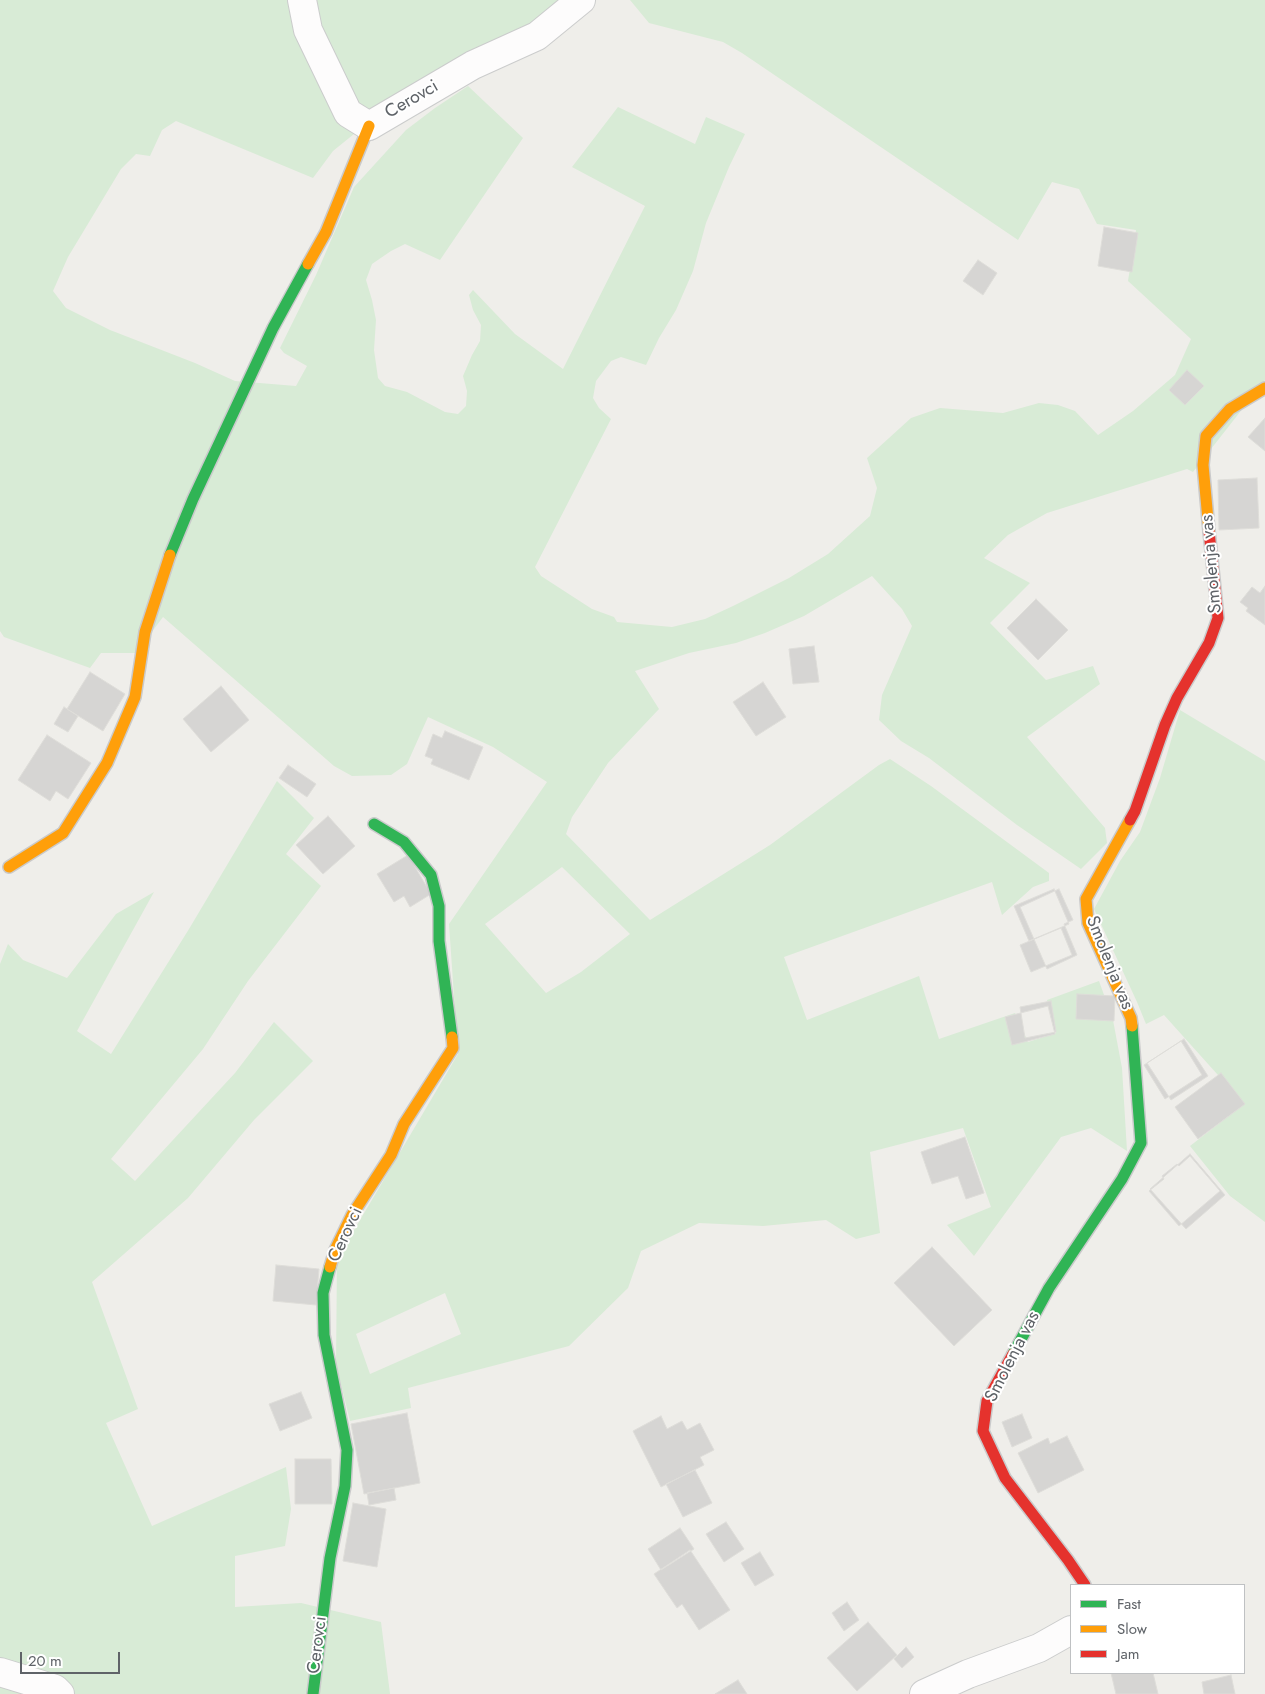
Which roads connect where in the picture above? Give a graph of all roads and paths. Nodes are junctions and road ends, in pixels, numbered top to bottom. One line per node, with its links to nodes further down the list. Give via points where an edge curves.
1 (302, 0): 3 (street, Cerovci, via 308,30 348,113)
2 (582, 0): 3 (street, Cerovci, via 537,36 473,65)
3 (369, 126): 6 (street, via 326,232 273,328 193,499 167,563 145,632 135,697 107,763 63,833)
4 (1265, 388): 7 (street, Smolenja vas, via 1230,409 1206,436 1203,465 1218,618 1209,643 1164,725 1135,811 1086,899 1088,923 1131,1018 1140,1143 1122,1179 1049,1288 987,1400 983,1431 1005,1478)
5 (374, 824): 11 (street, Cerovci, via 404,842 431,875 439,906 439,941 453,1048 404,1124 391,1155 352,1215 335,1250 323,1293 324,1335 347,1450 346,1486 330,1558)
6 (9, 867)
7 (1084, 1584)
8 (1070, 1631): 12 (street, via 1040,1648)
9 (0, 1672): 10 (street, via 55,1689)
10 (60, 1694)
11 (313, 1694)
12 (924, 1694)

